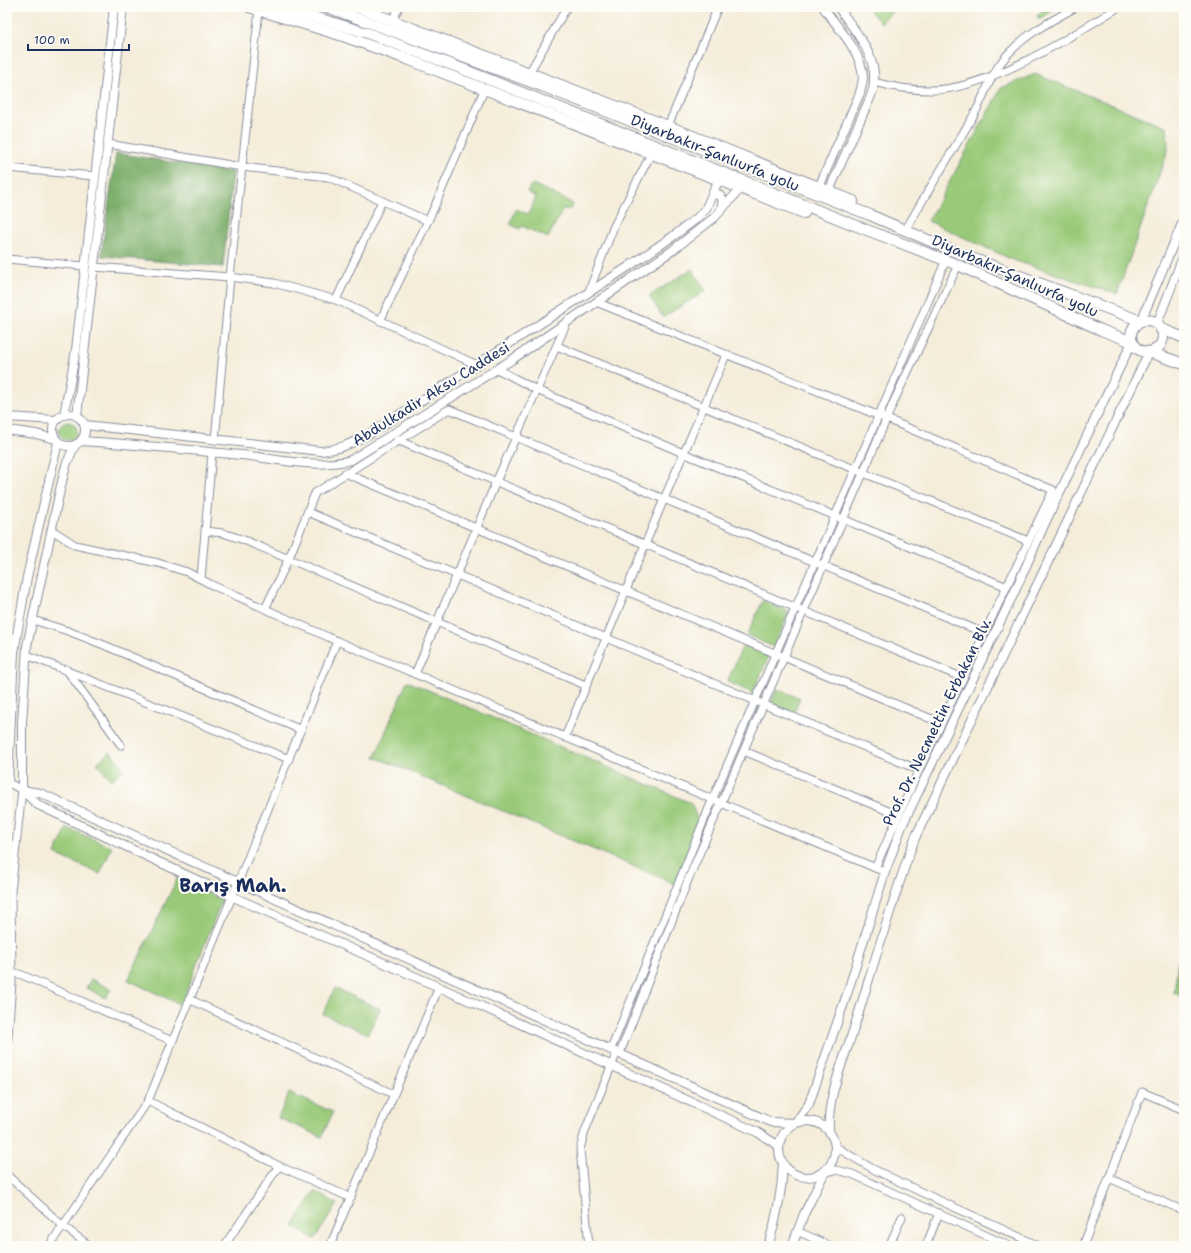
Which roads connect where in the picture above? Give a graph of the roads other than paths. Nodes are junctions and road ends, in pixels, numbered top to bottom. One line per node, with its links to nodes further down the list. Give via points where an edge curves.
1 (114, 7): 24 (main road)
2 (123, 7): 20 (main road)
3 (281, 7): 35 (highway, Diyarbakır-Şanlıurfa yolu, via 367,33 455,66)
4 (327, 7): 32 (highway, Diyarbakır-Şanlıurfa yolu, via 542,86)
5 (357, 7): 14 (highway)
6 (399, 7): 14 (street)
7 (567, 7): 15 (street)
8 (718, 7): 19 (street)
9 (823, 7): 26 (main road, via 852,48 861,64 863,78 860,93)
10 (1076, 7): 16 (street, via 1024,39 1008,54)
11 (1119, 7): 16 (street, via 1060,42)
12 (254, 8): 18 (highway, via 343,36); 22 (street)
13 (839, 8): 17 (main road, via 864,45 873,66)
14 (392, 19): 15 (highway)
15 (529, 73): 19 (highway)
16 (992, 77): 17 (street, via 957,87 930,90 893,87); 36 (street, via 976,110)
17 (874, 82): 28 (main road, via 870,98)
18 (485, 88): 21 (highway); 34 (street)
19 (668, 126): 26 (highway)
20 (108, 144): 22 (street); 42 (main road)
21 (652, 152): 25 (highway); 44 (street, via 614,226)
22 (242, 167): 30 (street, via 328,177); 43 (street)
23 (7, 168): 24 (street)
24 (94, 176): 41 (main road)
25 (719, 179): 27 (highway); 29 (main road, Abdulkadir Aksu Caddesi)
26 (819, 187): 28 (highway)
27 (741, 188): 31 (main road, Abdulkadir Aksu Caddesi); 35 (highway, via 842,227)
28 (829, 191): 32 (highway, via 860,204)
29 (713, 195): 31 (main road, via 718,194 723,199); 44 (main road, Abdulkadir Aksu Caddesi, via 696,219)
30 (382, 201): 34 (street); 45 (street)
31 (721, 210): 46 (main road, Abdulkadir Aksu Caddesi, via 698,232)
32 (870, 215): 36 (highway, Diyarbakır-Şanlıurfa yolu)
33 (1184, 219): 49 (main road)
34 (428, 221): 47 (street)
35 (867, 230): 39 (highway, Diyarbakır-Şanlıurfa yolu)
36 (905, 231): 49 (highway, Diyarbakır-Şanlıurfa yolu)
37 (1184, 254): 50 (main road)
38 (7, 259): 41 (street)
39 (946, 260): 40 (highway, Diyarbakır-Şanlıurfa yolu); 63 (street)
40 (958, 265): 52 (highway, Diyarbakır-Şanlıurfa yolu); 65 (street)
41 (84, 266): 61 (main road, via 76,350)
42 (94, 267): 43 (street); 62 (main road)
43 (230, 277): 45 (street, via 274,283); 71 (street)
44 (589, 291): 56 (main road, Abdulkadir Aksu Caddesi)
45 (336, 300): 47 (street)
46 (596, 302): 48 (main road, Abdulkadir Aksu Caddesi); 55 (street)
47 (380, 320): 56 (street)
48 (568, 320): 53 (street); 58 (main road, Abdulkadir Aksu Caddesi)
49 (1141, 321): 50 (highway, via 1149,321); 52 (highway, via 1131,332)
50 (1158, 326): 51 (highway); 54 (highway, via 1162,336 1160,344)
51 (1184, 338)
52 (1132, 342): 54 (highway, via 1139,350); 127 (main road, Prof. Dr. Necmettin Erbakan Blv., via 1046,521 1016,591 902,826)
53 (557, 346): 59 (street); 60 (street)
54 (1149, 352): 57 (highway); 141 (main road, Prof. Dr. Necmettin Erbakan Blv., via 915,838 900,878 838,1079 828,1115)
55 (726, 355): 60 (street); 63 (street)
56 (476, 364): 71 (main road, Abdulkadir Aksu Caddesi, via 368,434 333,450 289,449)
57 (1184, 364)
58 (497, 369): 59 (street); 69 (main road, Abdulkadir Aksu Caddesi)
59 (538, 390): 70 (street); 76 (street)
60 (703, 406): 76 (street); 77 (street)
61 (64, 415): 62 (main road); 66 (main road)
62 (77, 416): 67 (main road)
63 (878, 416): 65 (street); 77 (street)
64 (7, 417): 66 (main road)
65 (887, 419): 78 (street); 88 (street, via 1052,490)
66 (56, 420): 72 (main road, via 53,429)
67 (85, 425): 71 (main road, Abdulkadir Aksu Caddesi); 74 (main road, via 85,431)
68 (7, 430): 72 (main road, via 36,434)
69 (393, 435): 73 (street); 75 (main road, Abdulkadir Aksu Caddesi, via 360,456 342,462 282,460)
70 (516, 438): 73 (street, via 449,409); 80 (street); 81 (street)
71 (215, 440)
72 (57, 441): 74 (main road, via 66,446); 121 (main road, via 15,645)
73 (399, 442): 79 (street); 80 (street)
74 (78, 443): 75 (main road, Abdulkadir Aksu Caddesi); 86 (main road, via 66,465)
75 (212, 453): 87 (street)
76 (683, 453): 81 (street); 83 (street)
77 (855, 469): 78 (street); 83 (street)
78 (864, 472): 84 (street); 88 (street)
79 (346, 474): 82 (street, via 315,493); 85 (street)
80 (496, 482): 85 (street); 89 (street)
81 (664, 499): 89 (street); 91 (street)
82 (308, 512): 90 (street); 93 (street)
83 (835, 515): 84 (street); 91 (street)
84 (844, 519): 92 (street); 95 (street)
85 (476, 529): 93 (street); 96 (street)
86 (52, 530): 94 (street, via 75,545 158,563); 100 (main road)
87 (205, 531): 90 (street, via 234,536); 94 (street)
88 (1028, 541): 95 (street)
89 (646, 544): 96 (street); 97 (street)
90 (289, 558): 98 (street); 101 (street)
91 (815, 562): 92 (street); 97 (street)
92 (824, 566): 99 (street); 102 (street)
93 (456, 575): 101 (street); 103 (street)
94 (201, 578): 98 (street)
95 (1007, 587): 102 (street)
96 (626, 592): 103 (street); 105 (street)
97 (796, 607): 99 (street); 105 (street)
98 (265, 609): 104 (street)
99 (805, 611): 107 (street); 110 (street)
100 (33, 620): 106 (main road); 115 (street, via 104,645)
101 (436, 622): 109 (street); 111 (street)
102 (984, 633): 110 (street)
103 (606, 638): 111 (street); 112 (street)
104 (337, 641): 109 (street); 115 (street)
105 (776, 654): 107 (street); 112 (street)
106 (27, 655): 108 (street); 122 (main road, via 22,723)
107 (785, 658): 113 (street); 114 (street)
108 (66, 669): 117 (street); 119 (street)
109 (415, 674): 116 (street)
110 (963, 678): 114 (street)
111 (586, 685): 116 (street)
112 (756, 701): 113 (street); 123 (street)
113 (764, 704): 118 (street); 120 (street)
114 (941, 723): 120 (street)
115 (301, 730): 119 (street)
116 (565, 737): 123 (street)
117 (121, 745)
118 (744, 751): 124 (street); 125 (street)
119 (289, 759): 128 (street)
120 (919, 770): 125 (street)
121 (8, 782): 122 (street)
122 (22, 790): 128 (main road, via 40,793); 129 (main road, via 38,804); 130 (street, via 11,892)
123 (713, 798): 124 (street); 135 (street)
124 (721, 802): 126 (street); 135 (street)
125 (898, 815): 126 (street)
126 (875, 868): 127 (street)
127 (885, 872): 140 (main road, Prof. Dr. Necmettin Erbakan Blv., via 809,1104)
128 (237, 882): 129 (street); 135 (main road)
129 (231, 896): 131 (main road); 132 (street)
130 (11, 972): 133 (street); 134 (street)
131 (439, 987): 136 (main road); 137 (street)
132 (189, 999): 133 (street); 137 (street)
133 (172, 1041): 138 (street)
134 (7, 1050)
135 (616, 1051): 136 (street); 140 (main road, via 771,1122)
136 (612, 1066): 142 (main road, via 757,1132); 160 (street, via 580,1149)
137 (393, 1094): 149 (street)
138 (148, 1101): 145 (street); 153 (street)
139 (1184, 1110): 148 (street, via 1142,1092)
140 (795, 1124): 141 (main road, via 813,1121); 142 (main road, via 784,1133)
141 (829, 1130): 143 (main road)
142 (779, 1146): 144 (main road, via 779,1155)
143 (836, 1147): 146 (main road, via 835,1156); 167 (street, via 900,1182)
144 (783, 1163): 146 (main road, via 789,1171 802,1177); 161 (main road, via 778,1215)
145 (279, 1166): 149 (street); 158 (street)
146 (825, 1172): 151 (street, via 836,1170 852,1174); 154 (main road)
147 (7, 1175): 153 (street)
148 (1109, 1178): 150 (street); 168 (street)
149 (351, 1198): 159 (street)
150 (1184, 1211)
151 (939, 1213): 155 (street); 165 (street)
152 (902, 1217): 164 (street)
153 (63, 1226): 156 (street); 157 (street)
154 (797, 1231): 162 (main road); 163 (street)
155 (1001, 1244): 166 (street)
156 (49, 1246)
157 (90, 1246)
158 (224, 1246)
159 (330, 1246)
160 (589, 1246)
161 (768, 1246)
162 (792, 1246)
163 (831, 1246)
164 (889, 1246)
165 (926, 1246)
166 (1009, 1246)
167 (1039, 1246)
168 (1083, 1246)

